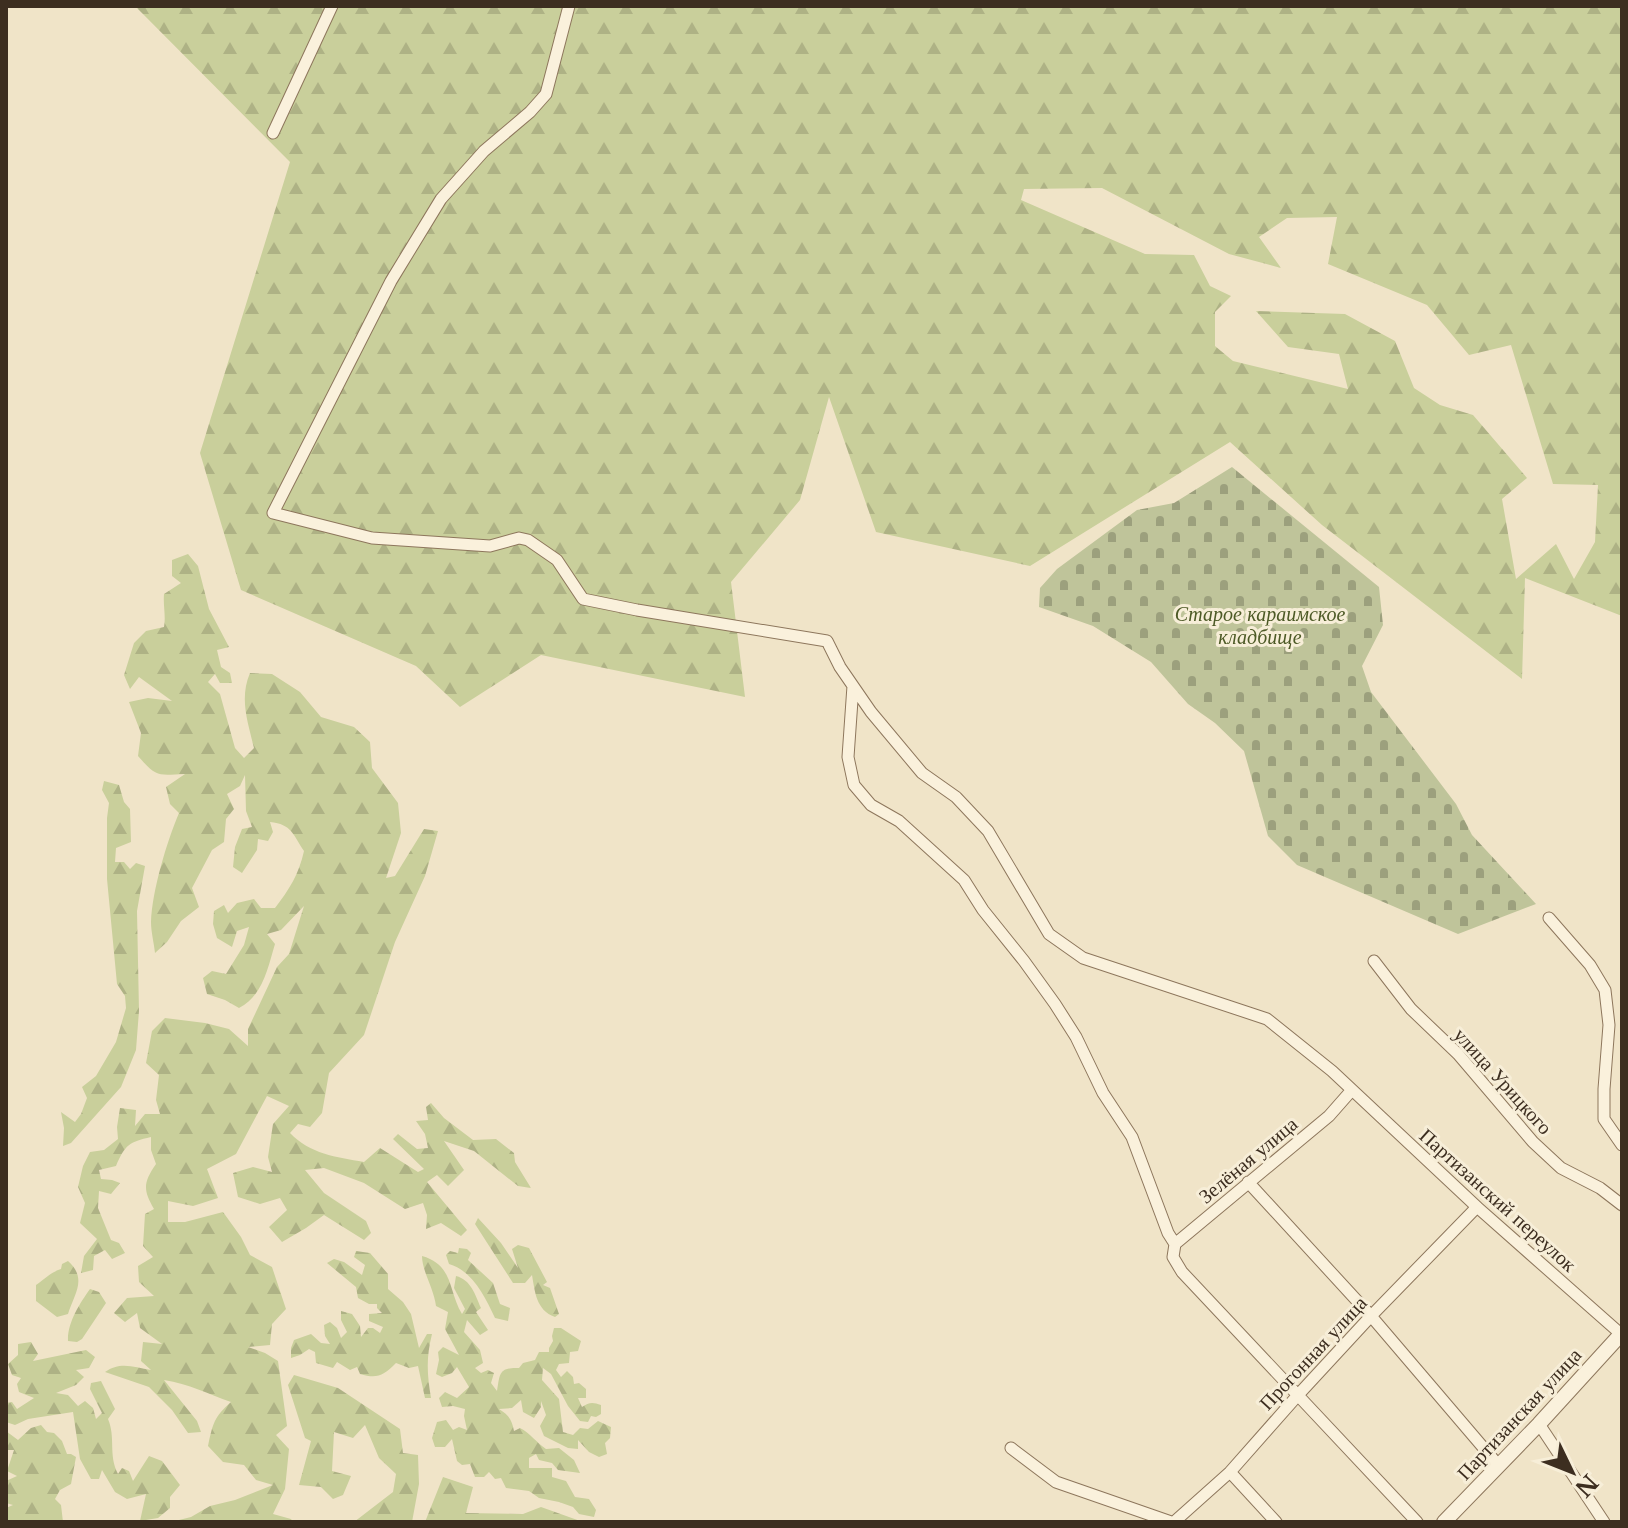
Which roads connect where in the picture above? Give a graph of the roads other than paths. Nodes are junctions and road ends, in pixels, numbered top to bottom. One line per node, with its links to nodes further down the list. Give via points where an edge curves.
1 (332, 6): 3 (street)
2 (569, 6): 4 (street, Партизанский переулок, via 546,94 441,199 391,281 273,513 372,538 490,546 528,540 557,560 583,599 827,641)
3 (273, 133)
4 (853, 686): 9 (street, Партизанский переулок, via 922,773 956,797 988,831 1049,934 1083,958 1267,1019); 14 (street, via 848,757 854,785 871,805 899,821 964,880 1055,1004 1132,1137)
5 (1549, 918): 8 (street, via 1605,990)
6 (1374, 961): 12 (street, улица Урицкого, via 1533,1142 1561,1168)
7 (1622, 1062): 8 (street)
8 (1607, 1063): 10 (street, via 1604,1119)
9 (1351, 1091): 11 (street, Зелёная улица, via 1329,1116); 13 (street, Партизанский переулок)
10 (1622, 1145)
11 (1248, 1182): 14 (street, Зелёная улица); 15 (street)
12 (1622, 1205)
13 (1477, 1207): 15 (street, Прогонная улица); 16 (street, Партизанский переулок)
14 (1175, 1244): 17 (street, via 1173,1257 1182,1272)
15 (1371, 1316): 17 (street, Прогонная улица); 20 (street)
16 (1622, 1334): 18 (street, Партизанская улица)
17 (1298, 1395): 21 (street, Прогонная улица); 24 (street)
18 (1539, 1424): 20 (street, Партизанская улица); 26 (street)
19 (1011, 1448): 22 (street, Прогонная улица, via 1056,1482)
20 (1499, 1466): 25 (street, Партизанская улица)
21 (1230, 1472): 22 (street, Прогонная улица); 23 (street)
22 (1172, 1522)
23 (1276, 1522)
24 (1417, 1522)
25 (1444, 1522)
26 (1604, 1522)

